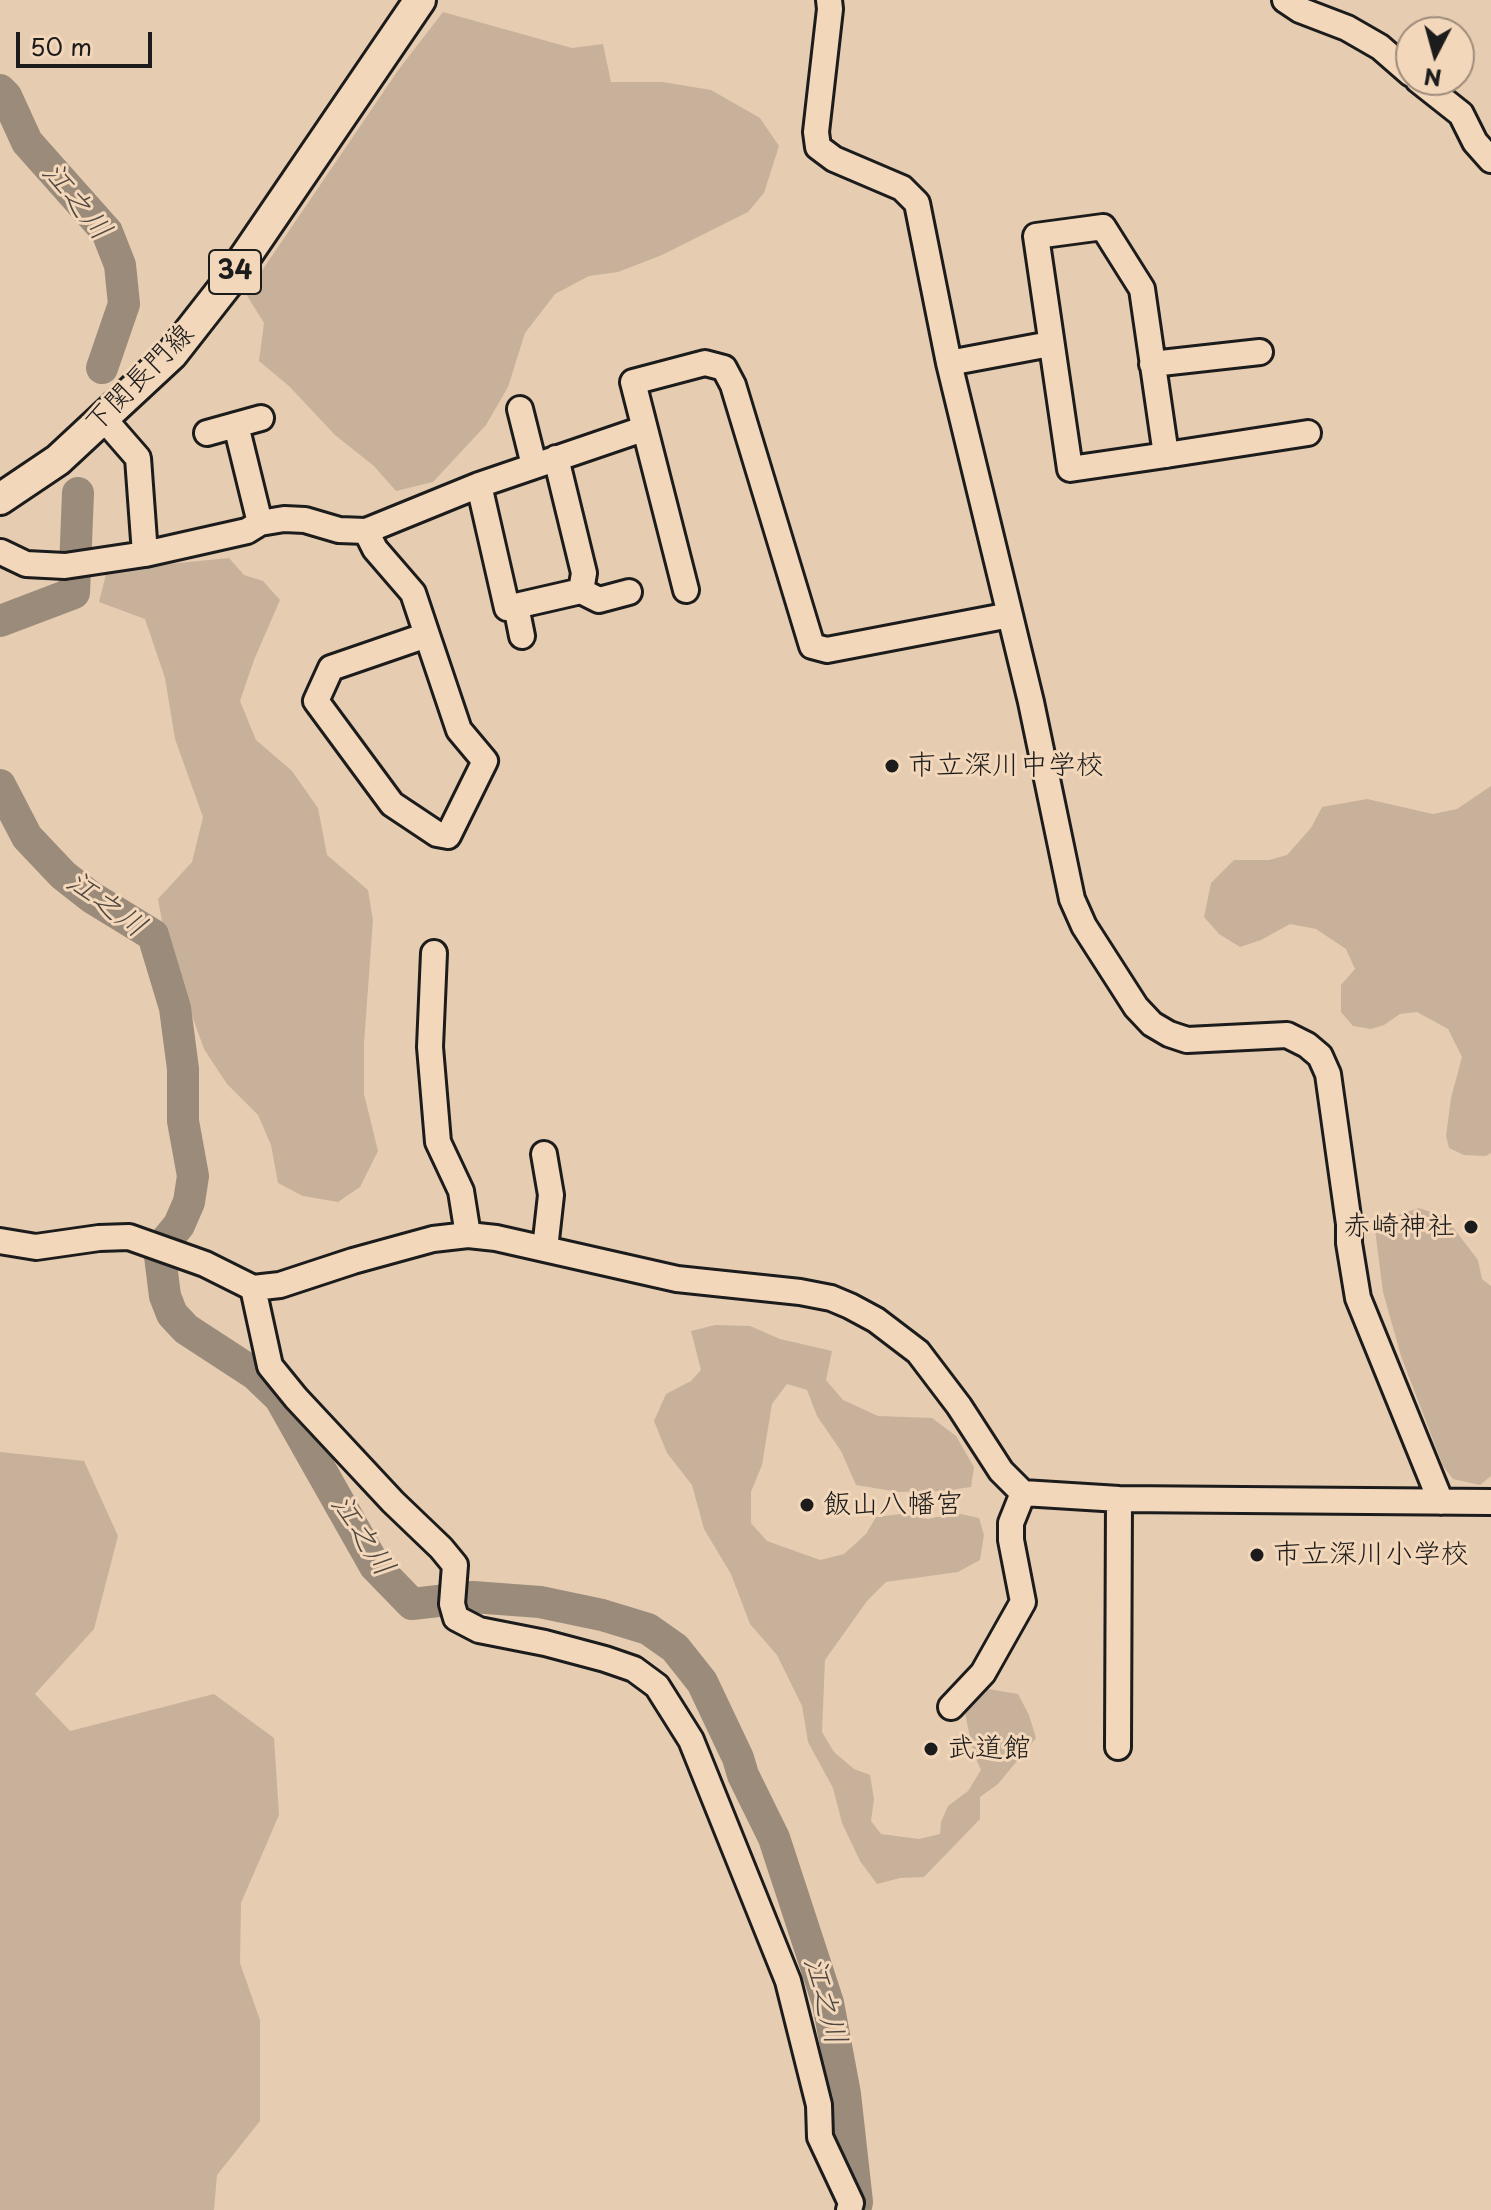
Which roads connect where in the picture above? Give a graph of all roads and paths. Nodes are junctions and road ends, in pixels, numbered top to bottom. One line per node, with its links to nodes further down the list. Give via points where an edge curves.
1 (420, 0): 13 (main road, 下関長門線 / 34, via 226,285 172,354)
2 (829, 0): 9 (street, via 818,147 902,188 917,203)
3 (1285, 0): 4 (street, via 1347,28)
4 (1395, 61)
5 (1438, 96): 6 (street, via 1461,114)
6 (1491, 160)
7 (1050, 344): 9 (street); 10 (street, via 1036,236 1103,227 1142,289); 18 (street, via 1070,469)
8 (1260, 352): 10 (street)
9 (949, 363): 30 (street)
10 (1152, 364): 18 (street)
11 (520, 409): 19 (street)
12 (261, 418): 14 (street)
13 (104, 419): 21 (main road, 下関長門線 / 34, via 58,460); 25 (street, via 138,458)
14 (236, 425): 16 (street); 22 (street)
15 (643, 429): 19 (street); 26 (street); 30 (street, via 633,382 705,363 724,368 812,646 827,650)
16 (207, 433)
17 (1308, 433): 18 (street)
18 (1166, 455)
19 (545, 461): 20 (street); 27 (street, via 584,573)
20 (479, 485): 23 (street); 29 (street, via 507,608)
21 (0, 499)
22 (260, 523): 23 (street, via 305,520); 25 (street, via 247,531)
23 (366, 531): 31 (street, via 413,593)
24 (1, 552): 25 (street, via 26,564 65,566)
25 (145, 554)
26 (686, 590)
27 (581, 591): 28 (street, via 599,600); 29 (street)
28 (629, 592)
29 (516, 606): 32 (street)
30 (1010, 615): 41 (street, via 1072,899 1136,1007 1152,1024 1187,1040 1287,1035 1320,1056 1328,1074 1358,1298)
31 (427, 635): 31 (street, via 459,730 485,761 448,836 392,804 316,701 331,668)
32 (522, 636)
33 (434, 953): 35 (street, via 430,1047 438,1142 461,1191)
34 (544, 1154): 37 (street, via 551,1195)
35 (468, 1235): 37 (street); 38 (street, via 433,1239 280,1285)
36 (0, 1241): 38 (street, via 36,1247 129,1237)
37 (545, 1249): 39 (street, via 677,1279 800,1292 850,1306 918,1352 1001,1471)
38 (253, 1288): 45 (street, via 270,1366 455,1565 456,1618 479,1630 605,1659 634,1669 657,1686 691,1740 788,1981 819,2105 820,2137 851,2203)
39 (1023, 1493): 40 (street); 43 (street, via 1011,1523 1011,1540 1023,1602 983,1673)
40 (1119, 1499): 41 (street); 44 (street)
41 (1441, 1502): 42 (street)
42 (1491, 1502)
43 (951, 1707)
44 (1118, 1747)
45 (849, 2210)

